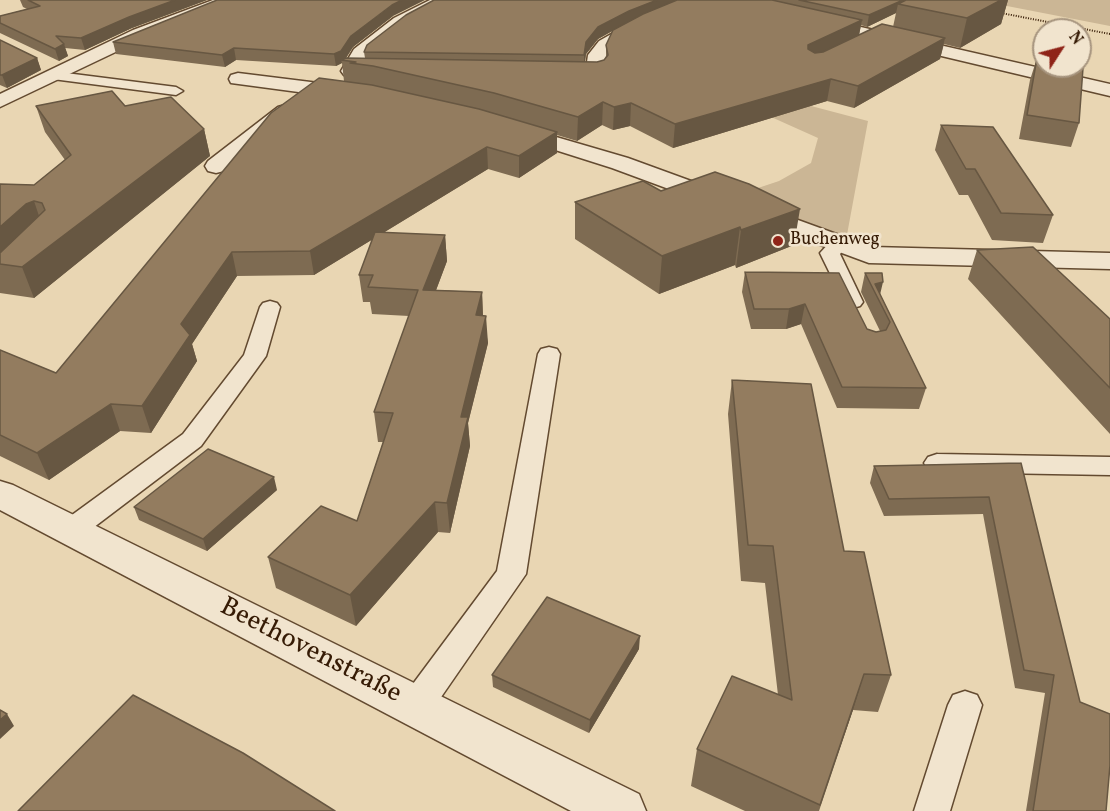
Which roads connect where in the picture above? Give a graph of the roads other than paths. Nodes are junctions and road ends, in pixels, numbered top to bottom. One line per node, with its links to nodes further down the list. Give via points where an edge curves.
1 (227, 0): 5 (street)
2 (442, 0): 8 (street, via 400,21 360,53 360,72 344,71)
3 (704, 0): 6 (street, via 635,28 605,45 597,55 596,75)
4 (804, 19): 9 (street)
5 (50, 69): 10 (lane); 12 (street)
6 (548, 74)
7 (238, 79): 8 (street)
8 (315, 89): 11 (street); 14 (street)
9 (1110, 90)
10 (176, 91)
11 (375, 96)
12 (0, 101)
13 (497, 125): 15 (street, via 620,163)
14 (216, 166)
15 (838, 245): 16 (street, via 883,257); 18 (lane, via 830,253)
16 (1110, 261)
17 (270, 307): 23 (lane, via 255,356 192,440)
18 (863, 323)
19 (549, 354): 25 (lane, via 511,574)
20 (938, 463): 21 (lane)
21 (1110, 466)
22 (0, 494): 23 (street, Beethovenstraße)
23 (71, 530): 25 (street, Beethovenstraße)
24 (965, 705): 27 (lane)
25 (416, 706): 26 (street, Beethovenstraße)
26 (621, 811)
27 (933, 811)

